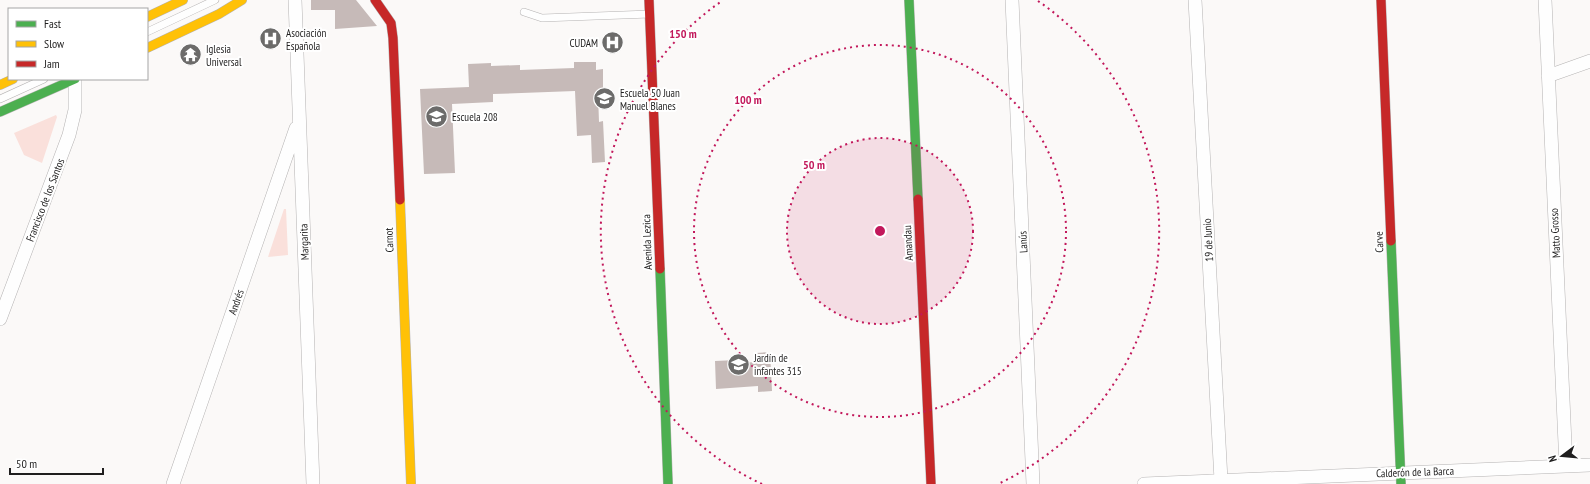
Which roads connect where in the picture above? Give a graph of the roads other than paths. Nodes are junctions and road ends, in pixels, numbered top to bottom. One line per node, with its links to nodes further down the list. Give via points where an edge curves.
1 (183, 0): 14 (street)
2 (215, 0): 15 (lane)
3 (242, 0): 16 (street, via 219,14)
4 (295, 0): 26 (street, Margarita)
5 (375, 0): 34 (street, Carnot, via 390,23 393,38)
6 (650, 0): 13 (street, Avenida Lezica)
7 (909, 0): 36 (street, Amandau)
8 (1012, 0): 37 (street, Lanús)
9 (1195, 0): 31 (street, 19 de Junio)
10 (1381, 0): 30 (street, Carve)
11 (1545, 0): 18 (street, Matto Grosso)
12 (524, 12): 13 (lane, via 542,18)
13 (650, 14): 35 (street, Avenida Lezica)
14 (148, 17)
15 (148, 32)
16 (148, 48)
17 (1590, 61): 18 (street)
18 (1548, 76): 29 (street, Matto Grosso)
19 (11, 80): 23 (street)
20 (42, 80): 24 (lane)
21 (73, 80): 25 (street)
22 (75, 80): 27 (street, Francisco de los Santos, via 75,110 69,135)
23 (0, 85)
24 (0, 99)
25 (0, 112)
26 (299, 120): 32 (street, Andrés); 33 (street, Margarita)
27 (0, 319)
28 (1590, 465): 29 (street, Calderón de la Barca)
29 (1566, 466): 30 (street, Calderón de la Barca)
30 (1400, 478): 31 (street, Calderón de la Barca)
31 (1221, 480): 38 (street, Calderón de la Barca)
32 (174, 484)
33 (313, 484)
34 (411, 484)
35 (668, 484)
36 (930, 484)
37 (1033, 484)
38 (1144, 484)

